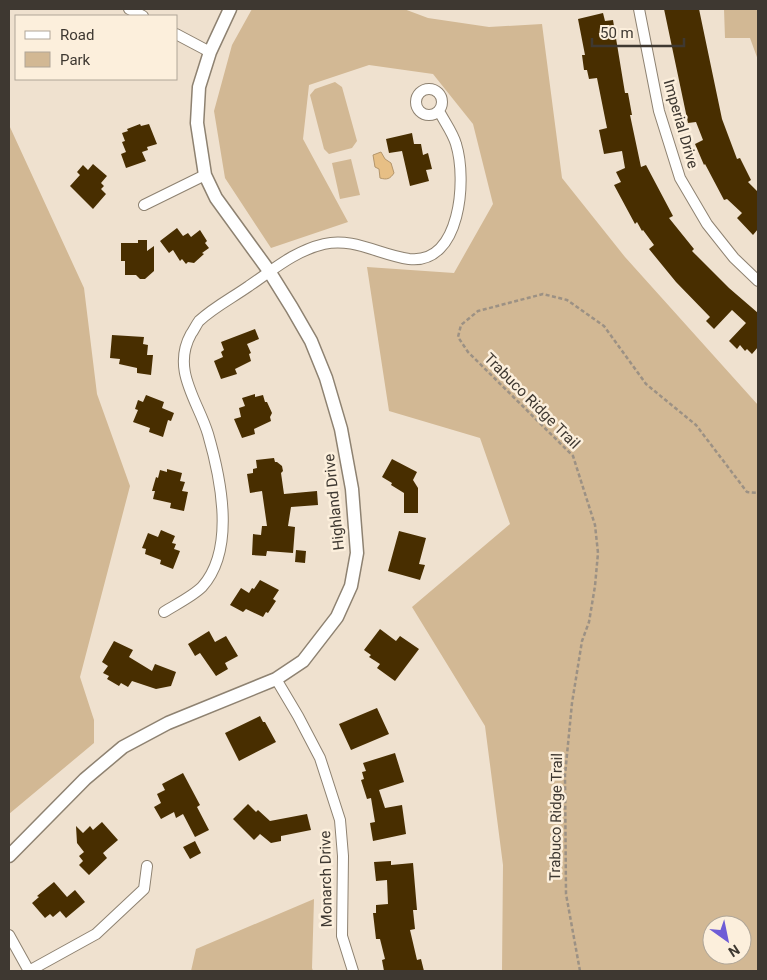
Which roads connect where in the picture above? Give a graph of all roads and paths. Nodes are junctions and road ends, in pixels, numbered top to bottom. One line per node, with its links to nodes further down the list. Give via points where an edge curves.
1 (129, 9): 4 (street)
2 (230, 9): 6 (street, Highland Drive)
3 (639, 9): 11 (street, Imperial Drive, via 659,111 680,178 707,224 734,258)
4 (141, 15)
5 (178, 35): 6 (street)
6 (210, 52): 8 (street, Highland Drive, via 199,87 197,123)
7 (438, 111): 10 (street, via 456,144 462,176 460,205 444,245 435,253 409,259 348,243 325,244 298,253)
8 (205, 175): 9 (street); 10 (street, Highland Drive, via 216,198)
9 (144, 205)
10 (269, 271): 13 (street, via 198,323 186,344 184,366 188,387 208,433 218,480 223,513 221,543 216,567 201,588); 14 (street, Highland Drive, via 311,341 326,378 341,429 352,489 357,553 352,586 338,617 303,661)
11 (758, 281)
12 (758, 493): 20 (path, Trabuco Ridge Trail, via 747,492 696,425 646,384 604,326 567,300 544,294 478,312 461,325 458,337 468,352 573,456 595,525 598,552 594,586 572,703 565,776 566,894)
13 (164, 612)
14 (276, 679): 15 (street, Highland Drive, via 168,723 123,747 85,779); 19 (street, Monarch Drive, via 320,758 340,820 342,936)
15 (9, 856)
16 (147, 866): 18 (street, via 144,889 96,934)
17 (9, 935): 18 (street)
18 (29, 971)
19 (353, 971)
20 (580, 971)

